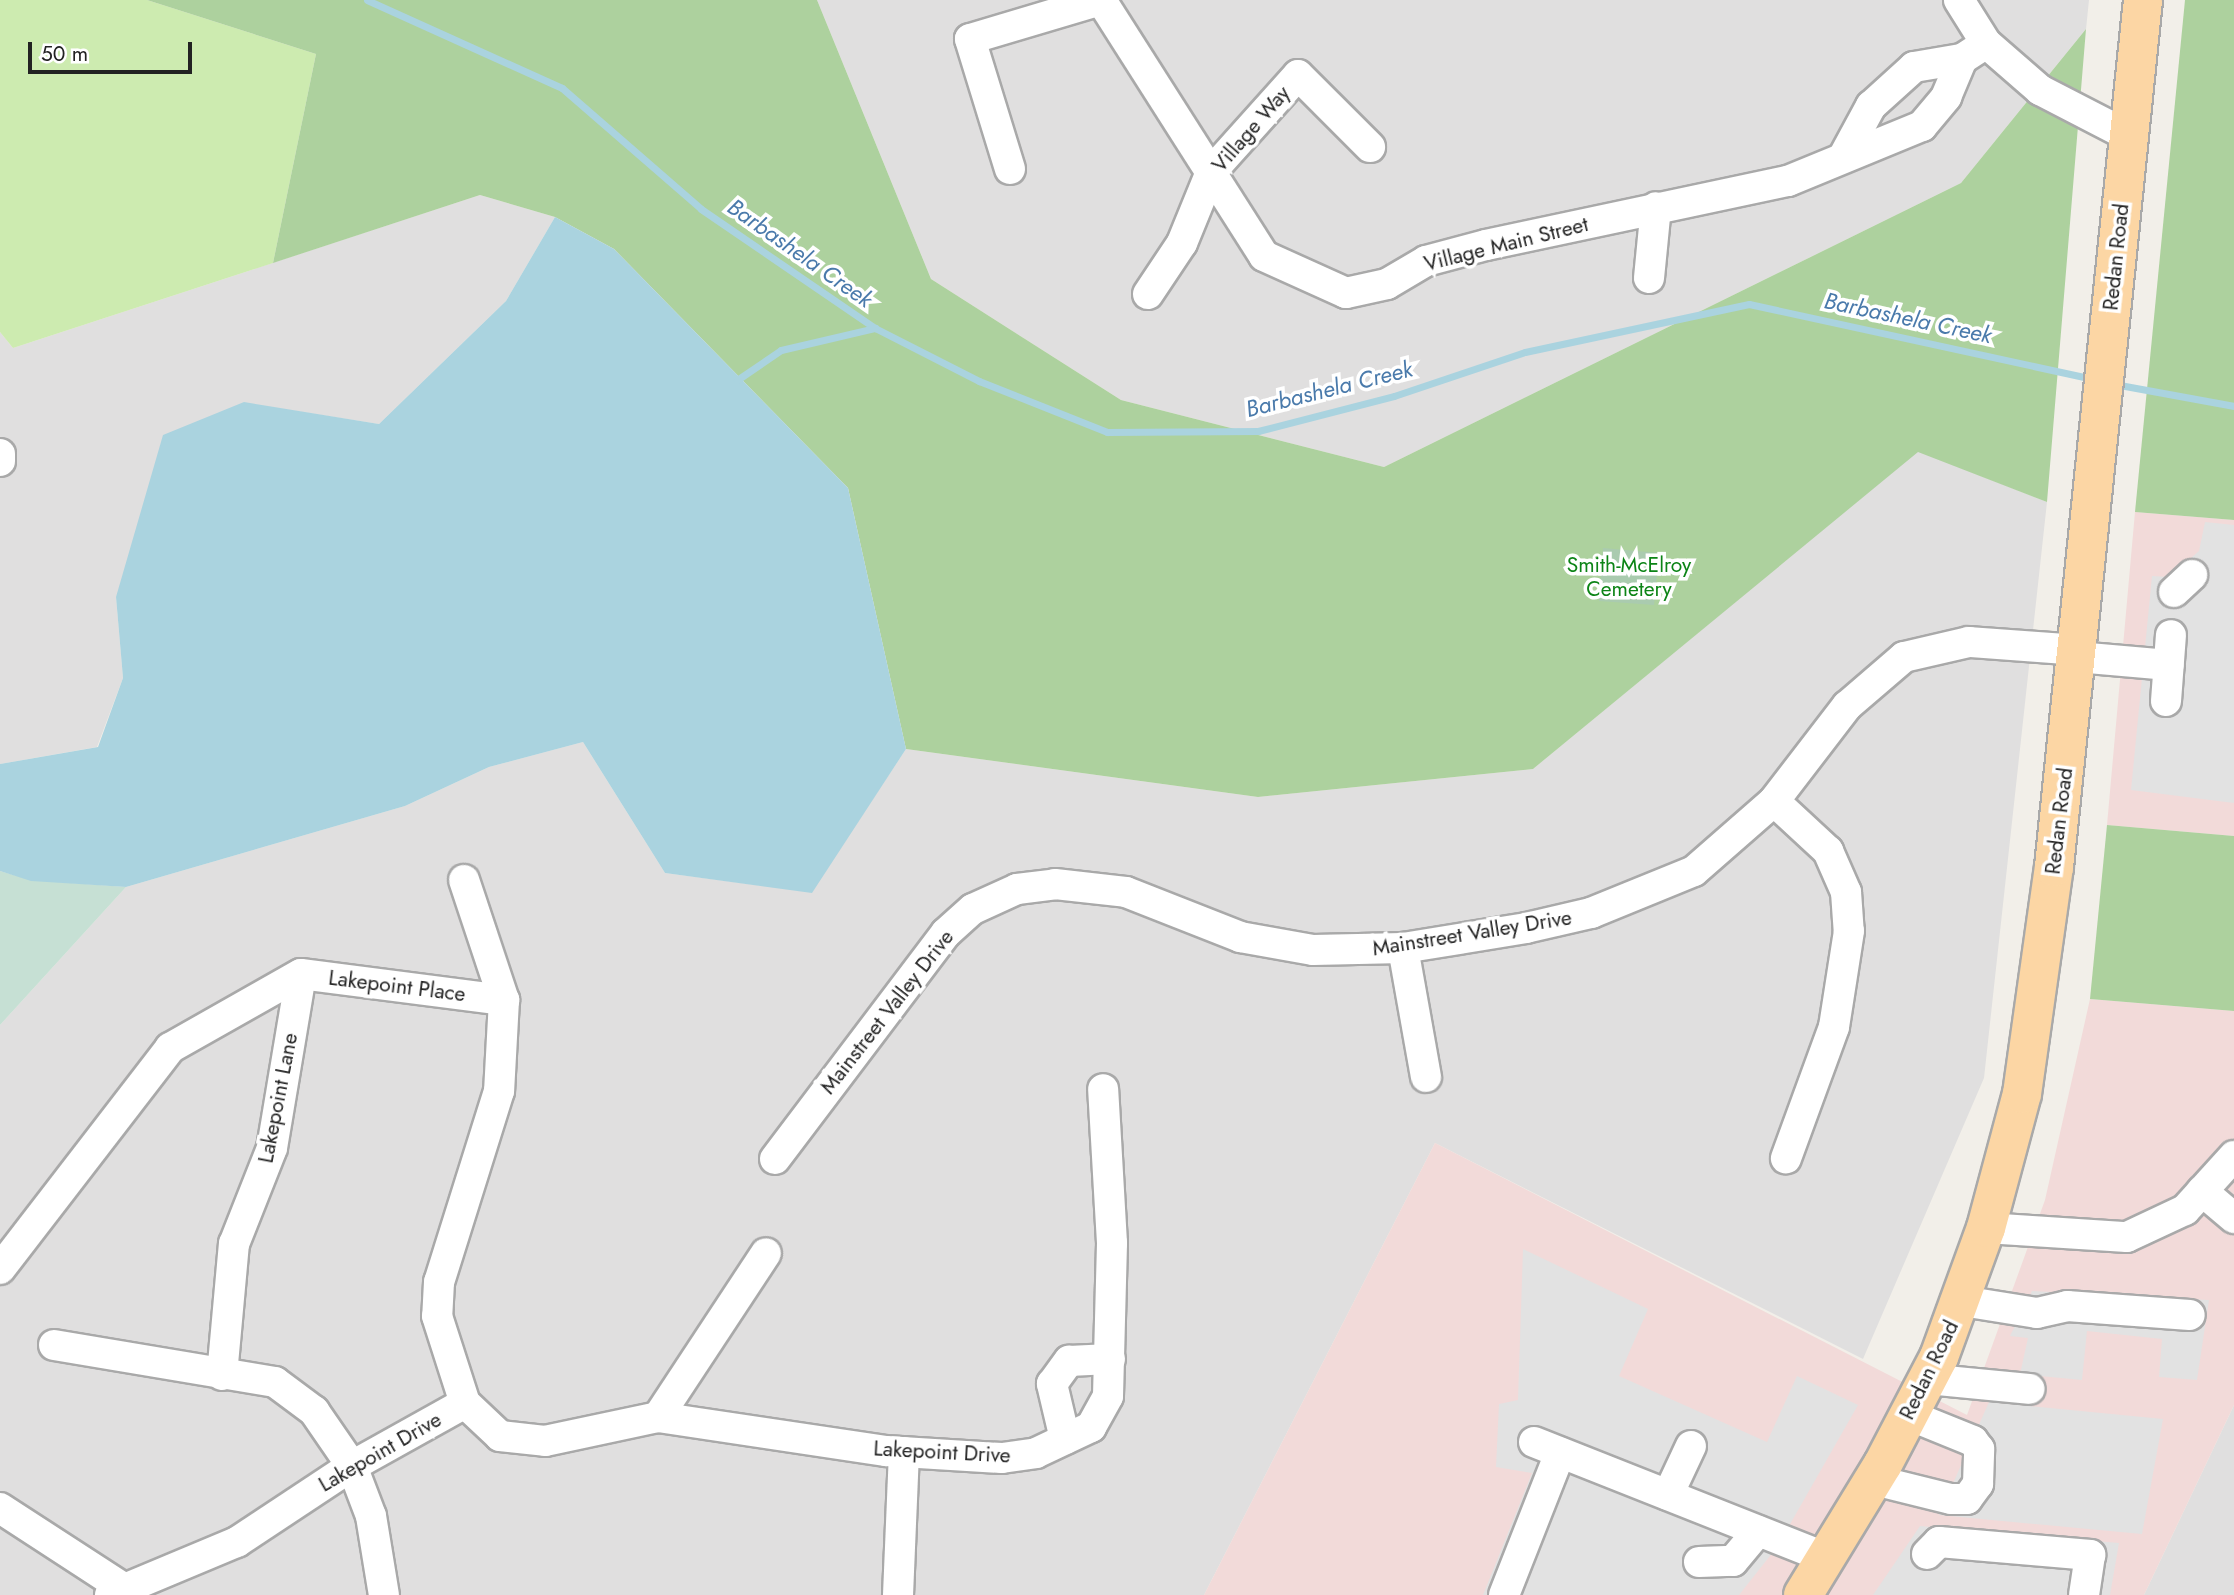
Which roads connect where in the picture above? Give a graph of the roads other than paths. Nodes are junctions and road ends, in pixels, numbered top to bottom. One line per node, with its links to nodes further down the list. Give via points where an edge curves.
1 (1101, 0): 8 (street, via 970,39); 9 (street, Village Main Street)
2 (1959, 0): 4 (street)
3 (2143, 0): 5 (main road, Redan Road)
4 (1974, 51): 5 (street); 7 (street, Village Main Street, via 1922,126); 7 (street, via 1914,67 1871,106)
5 (2129, 136): 16 (main road, Redan Road)
6 (1370, 146): 9 (street, Village Way, via 1297,75)
7 (1845, 154): 10 (street, Village Main Street, via 1788,181)
8 (1010, 169)
9 (1211, 172): 10 (street, Village Main Street, via 1264,256 1346,293 1387,284 1426,261); 12 (street, Village Way, via 1182,243)
10 (1656, 207): 11 (street)
11 (1649, 278)
12 (1148, 294)
13 (0, 454): 14 (street)
14 (0, 461)
15 (2171, 635): 17 (street)
16 (2078, 654): 17 (street, Mainstreet Valley Drive); 19 (street, Mainstreet Valley Drive, via 1969,642 1904,657 1847,706); 31 (main road, Redan Road, via 2022,1094)
17 (2169, 665): 18 (street)
18 (2166, 701)
19 (1774, 801): 21 (street, Mainstreet Valley Drive, via 1694,871 1648,893 1526,928); 27 (street, via 1828,851 1846,892 1849,931 1834,1027)
20 (464, 880): 23 (street)
21 (1403, 948): 24 (street); 28 (street, Mainstreet Valley Drive, via 1275,945 1126,892 1055,884 1017,889 973,908 946,933)
22 (301, 974): 23 (street, Lakepoint Place); 33 (street, Lakepoint Place, via 170,1048); 38 (street, Lakepoint Lane, via 272,1148 234,1244)
23 (504, 1000): 41 (street, via 499,1091 439,1282 436,1316)
24 (1426, 1077)
25 (1103, 1089): 37 (street, Lakepoint Drive)
26 (2234, 1156): 29 (street)
27 (1786, 1158)
28 (775, 1159)
29 (2202, 1191): 30 (street); 31 (street, via 2185,1210 2127,1237)
30 (2234, 1218)
31 (1986, 1228): 34 (main road, Redan Road)
32 (766, 1253): 43 (street)
33 (0, 1269)
34 (1962, 1301): 35 (street, via 2037,1313 2067,1306); 39 (main road, Redan Road)
35 (2190, 1315)
36 (54, 1345): 38 (street)
37 (1111, 1359): 44 (street, Lakepoint Drive, via 1108,1396 1091,1427); 44 (street, via 1069,1361 1052,1384)
38 (222, 1375): 47 (street, via 275,1382 314,1411)
39 (1927, 1378): 40 (street); 42 (main road, Redan Road)
40 (2030, 1389)
41 (465, 1403): 43 (street, Lakepoint Drive, via 500,1436 545,1441); 47 (street, Lakepoint Drive)
42 (1909, 1415): 48 (main road, Redan Road); 48 (street, via 1973,1441 1979,1449 1978,1485 1967,1499 1951,1499)
43 (658, 1417): 46 (street, Lakepoint Drive)
44 (1065, 1439): 46 (street, Lakepoint Drive, via 1036,1453 1002,1458)
45 (1691, 1446): 49 (street)
46 (904, 1452): 57 (street)
47 (352, 1465): 55 (street, Lakepoint Drive, via 237,1542); 56 (street, via 371,1516)
48 (1874, 1480): 54 (main road, Redan Road)
49 (1668, 1495): 51 (street); 58 (street, via 1547,1447)
50 (0, 1507): 55 (street)
51 (1758, 1531): 53 (street, via 1732,1561); 54 (street)
52 (1927, 1554): 59 (street, via 1939,1542 2090,1555)
53 (1699, 1562)
54 (1815, 1584)
55 (116, 1592)
56 (384, 1595)
57 (898, 1595)
58 (1504, 1595)
59 (2084, 1595)

